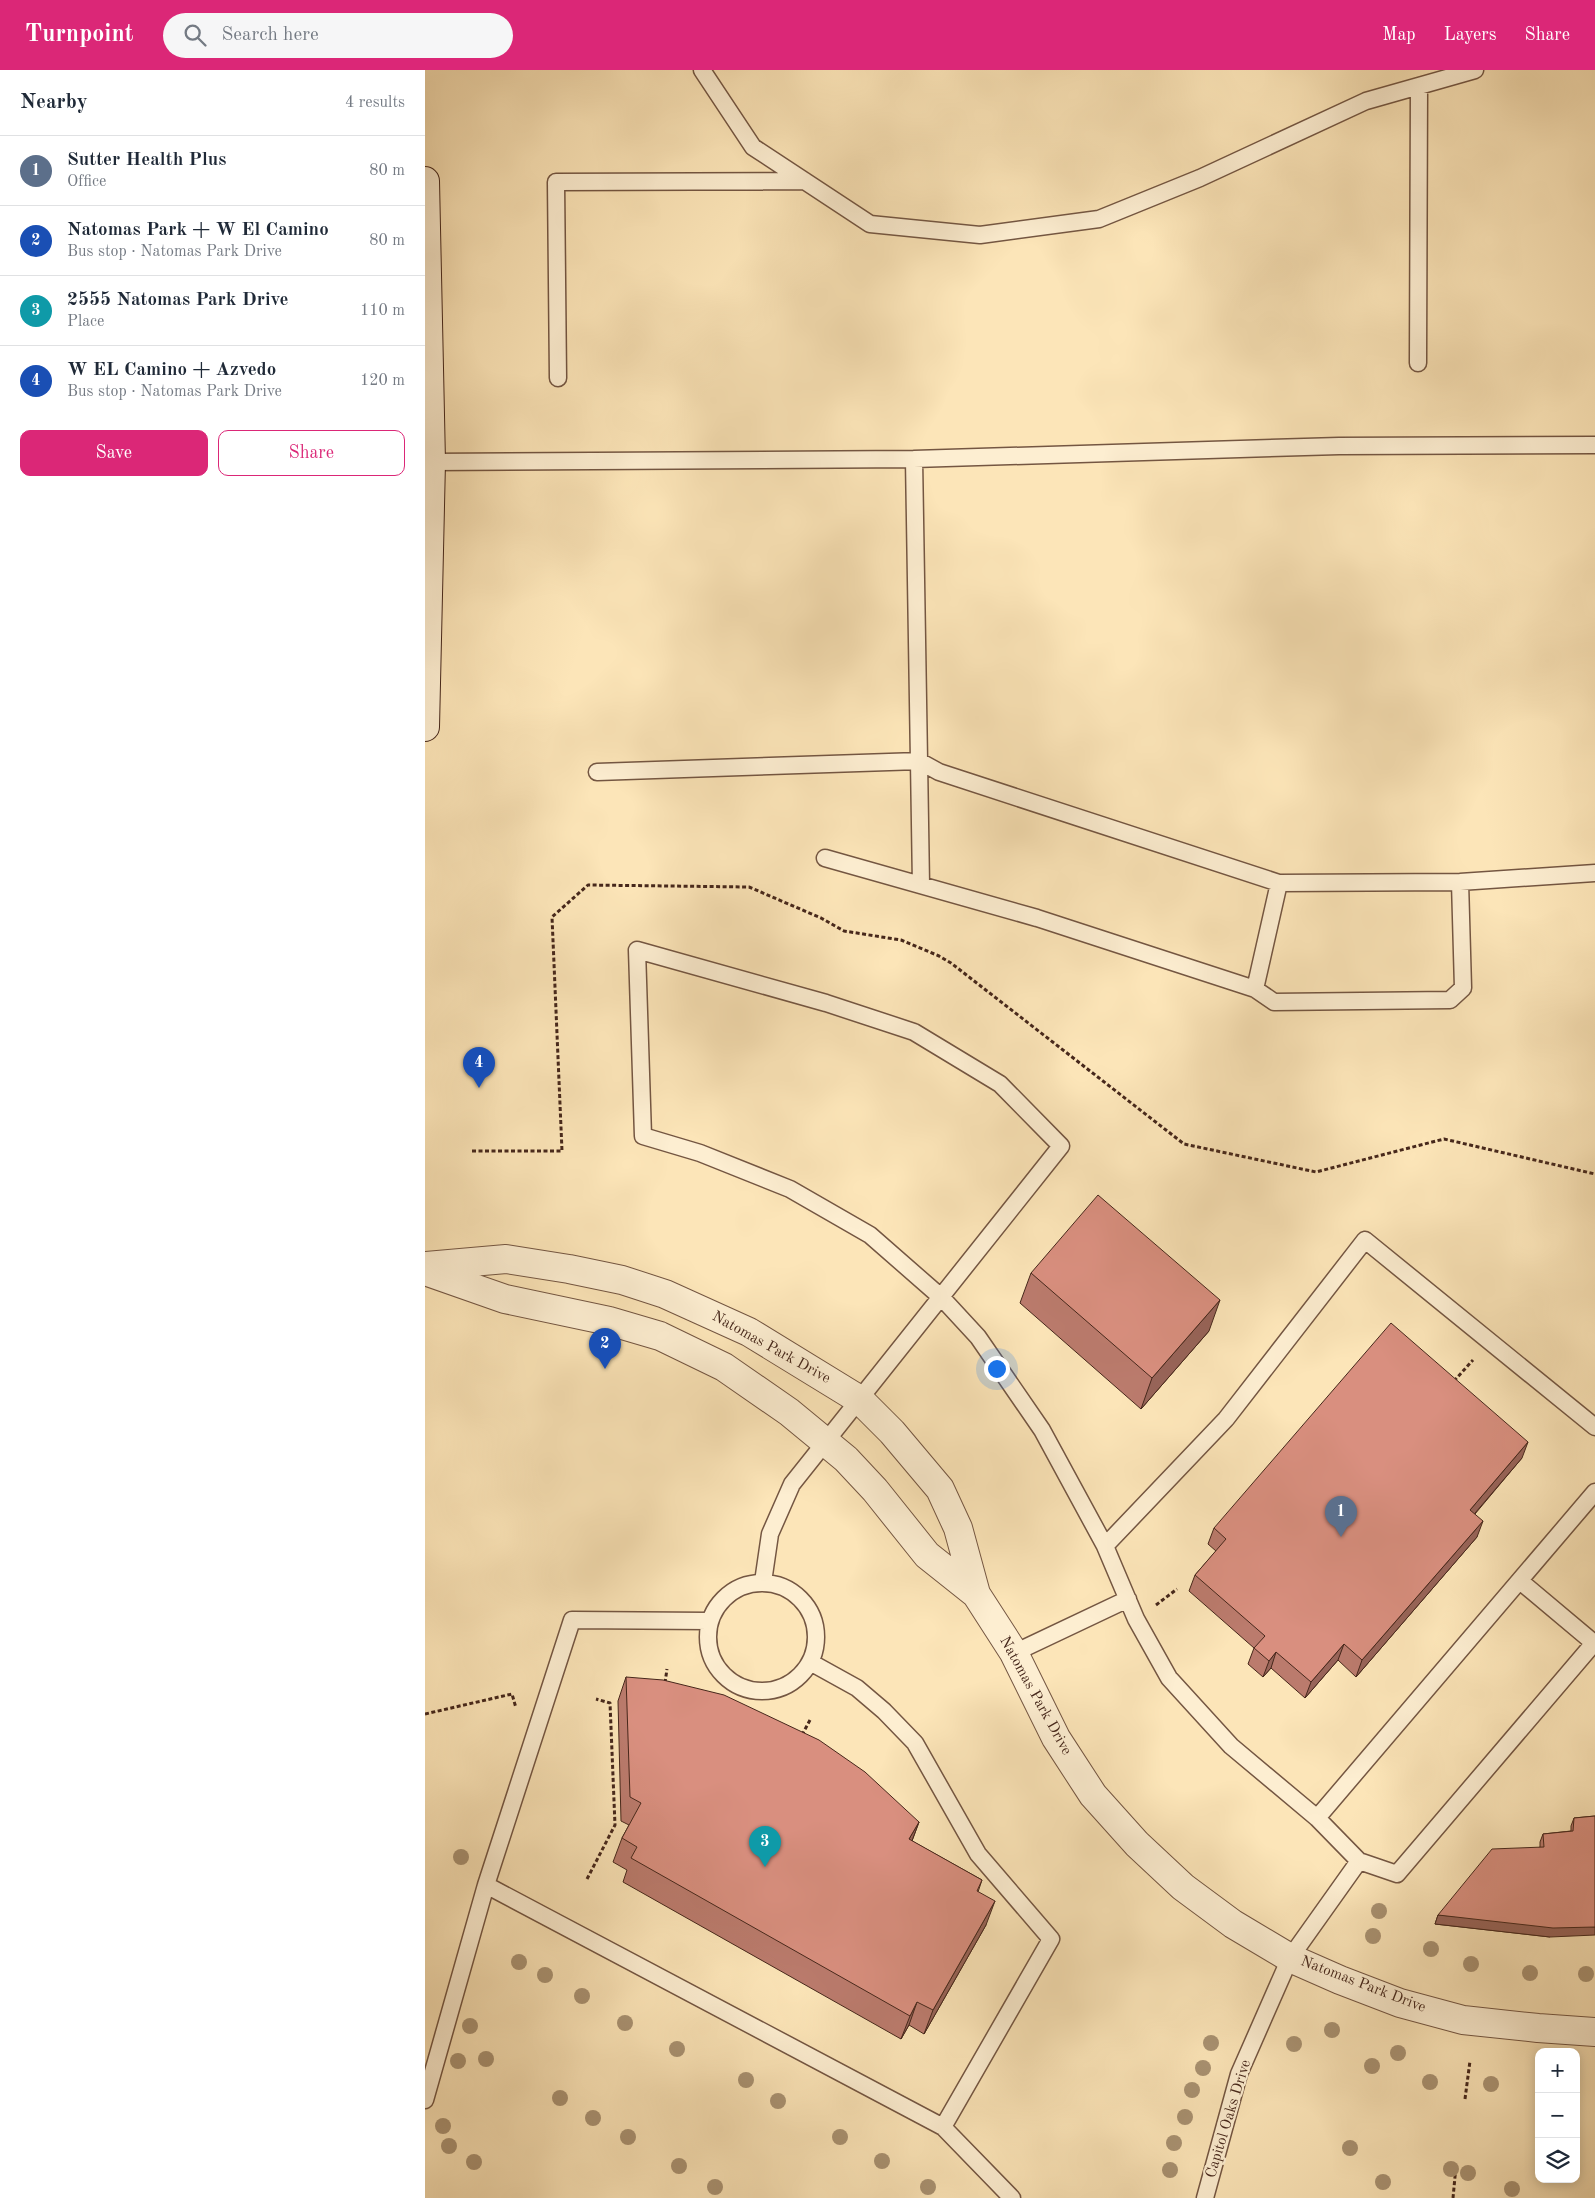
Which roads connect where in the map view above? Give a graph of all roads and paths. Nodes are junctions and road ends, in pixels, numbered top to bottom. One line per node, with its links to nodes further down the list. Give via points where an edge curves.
1 (702, 70): 4 (lane, via 753,147)
2 (1475, 70): 3 (lane)
3 (1419, 86): 4 (lane, via 1366,101 1200,178 1099,220 980,235 870,224); 6 (lane)
4 (805, 181): 7 (lane, via 556,182)
5 (425, 182): 10 (street)
6 (1417, 363)
7 (558, 378)
8 (1595, 445): 9 (lane, via 1339,446)
9 (914, 459): 10 (lane); 12 (lane)
10 (431, 462): 11 (street)
11 (425, 727)
12 (919, 761): 13 (lane); 17 (lane, via 939,772); 18 (lane)
13 (597, 772)
14 (825, 858): 18 (lane)
15 (1595, 873): 16 (lane)
16 (1460, 882): 17 (lane); 19 (lane, via 1463,988 1450,1000 1274,1002)
17 (1279, 883): 19 (lane)
18 (921, 885): 19 (lane, via 1037,918)
19 (1255, 988)
20 (472, 1152): 21 (path, via 563,1151 553,917 588,885 749,887 844,931 901,940 951,963 1183,1144 1316,1172 1444,1139)
21 (1595, 1174)
22 (425, 1266): 27 (street, Natomas Park Drive, via 506,1259 622,1280 665,1294 749,1332)
23 (425, 1271): 29 (street, Natomas Park Drive, via 505,1299 660,1336 724,1367)
24 (941, 1298): 24 (lane, via 870,1235 790,1189 700,1153 643,1136 637,950 826,1003 914,1032 1000,1084 1061,1146); 27 (lane); 31 (lane, via 978,1337 1027,1408)
25 (1479, 1354): 26 (path)
26 (1452, 1382)
27 (860, 1400): 29 (lane); 35 (street, Natomas Park Drive, via 941,1489 959,1528)
28 (1595, 1427): 31 (lane, via 1365,1240 1225,1419)
29 (827, 1442): 32 (lane, via 792,1484 780,1510 770,1534); 35 (street, Natomas Park Drive, via 875,1490 927,1555)
30 (1595, 1492): 33 (lane)
31 (1105, 1546): 36 (lane)
32 (763, 1582): 38 (lane, via 745,1584 729,1592); 40 (lane, via 779,1584 793,1592 808,1609 816,1631)
33 (1521, 1582): 48 (lane); 49 (lane, via 1594,1643 1397,1874)
34 (1177, 1589): 37 (path)
35 (976, 1594): 39 (street, Natomas Park Drive)
36 (1127, 1599): 39 (lane); 48 (lane, via 1169,1678 1231,1746)
37 (1156, 1605)
38 (709, 1621): 40 (lane, via 707,1639 711,1656 720,1672 750,1690 768,1691 785,1686 800,1676); 51 (lane, via 572,1620)
39 (1014, 1653): 52 (street, Natomas Park Drive, via 1056,1738 1093,1794 1137,1844 1183,1888 1233,1924)
40 (810, 1662): 57 (lane, via 857,1688 915,1743 978,1854 1051,1939)
41 (667, 1669): 42 (path)
42 (664, 1687)
43 (596, 1699): 50 (path, via 610,1703 615,1825)
44 (522, 1707): 45 (path, via 515,1708 512,1694)
45 (425, 1714)
46 (810, 1720): 47 (path)
47 (801, 1738)
48 (1317, 1818): 49 (lane)
49 (1359, 1860): 52 (lane, Capitol Oaks Drive)
50 (587, 1878)
51 (486, 1885): 56 (lane); 57 (lane)
52 (1290, 1958): 53 (street, Natomas Park Drive, via 1400,2003 1463,2020); 60 (lane, Capitol Oaks Drive, via 1239,2074)
53 (1595, 2032)
54 (1470, 2061): 55 (path)
55 (1465, 2099)
56 (425, 2100)
57 (943, 2128): 59 (lane)
58 (1456, 2166): 61 (path)
59 (1012, 2198)
60 (1205, 2198)
61 (1453, 2198)

